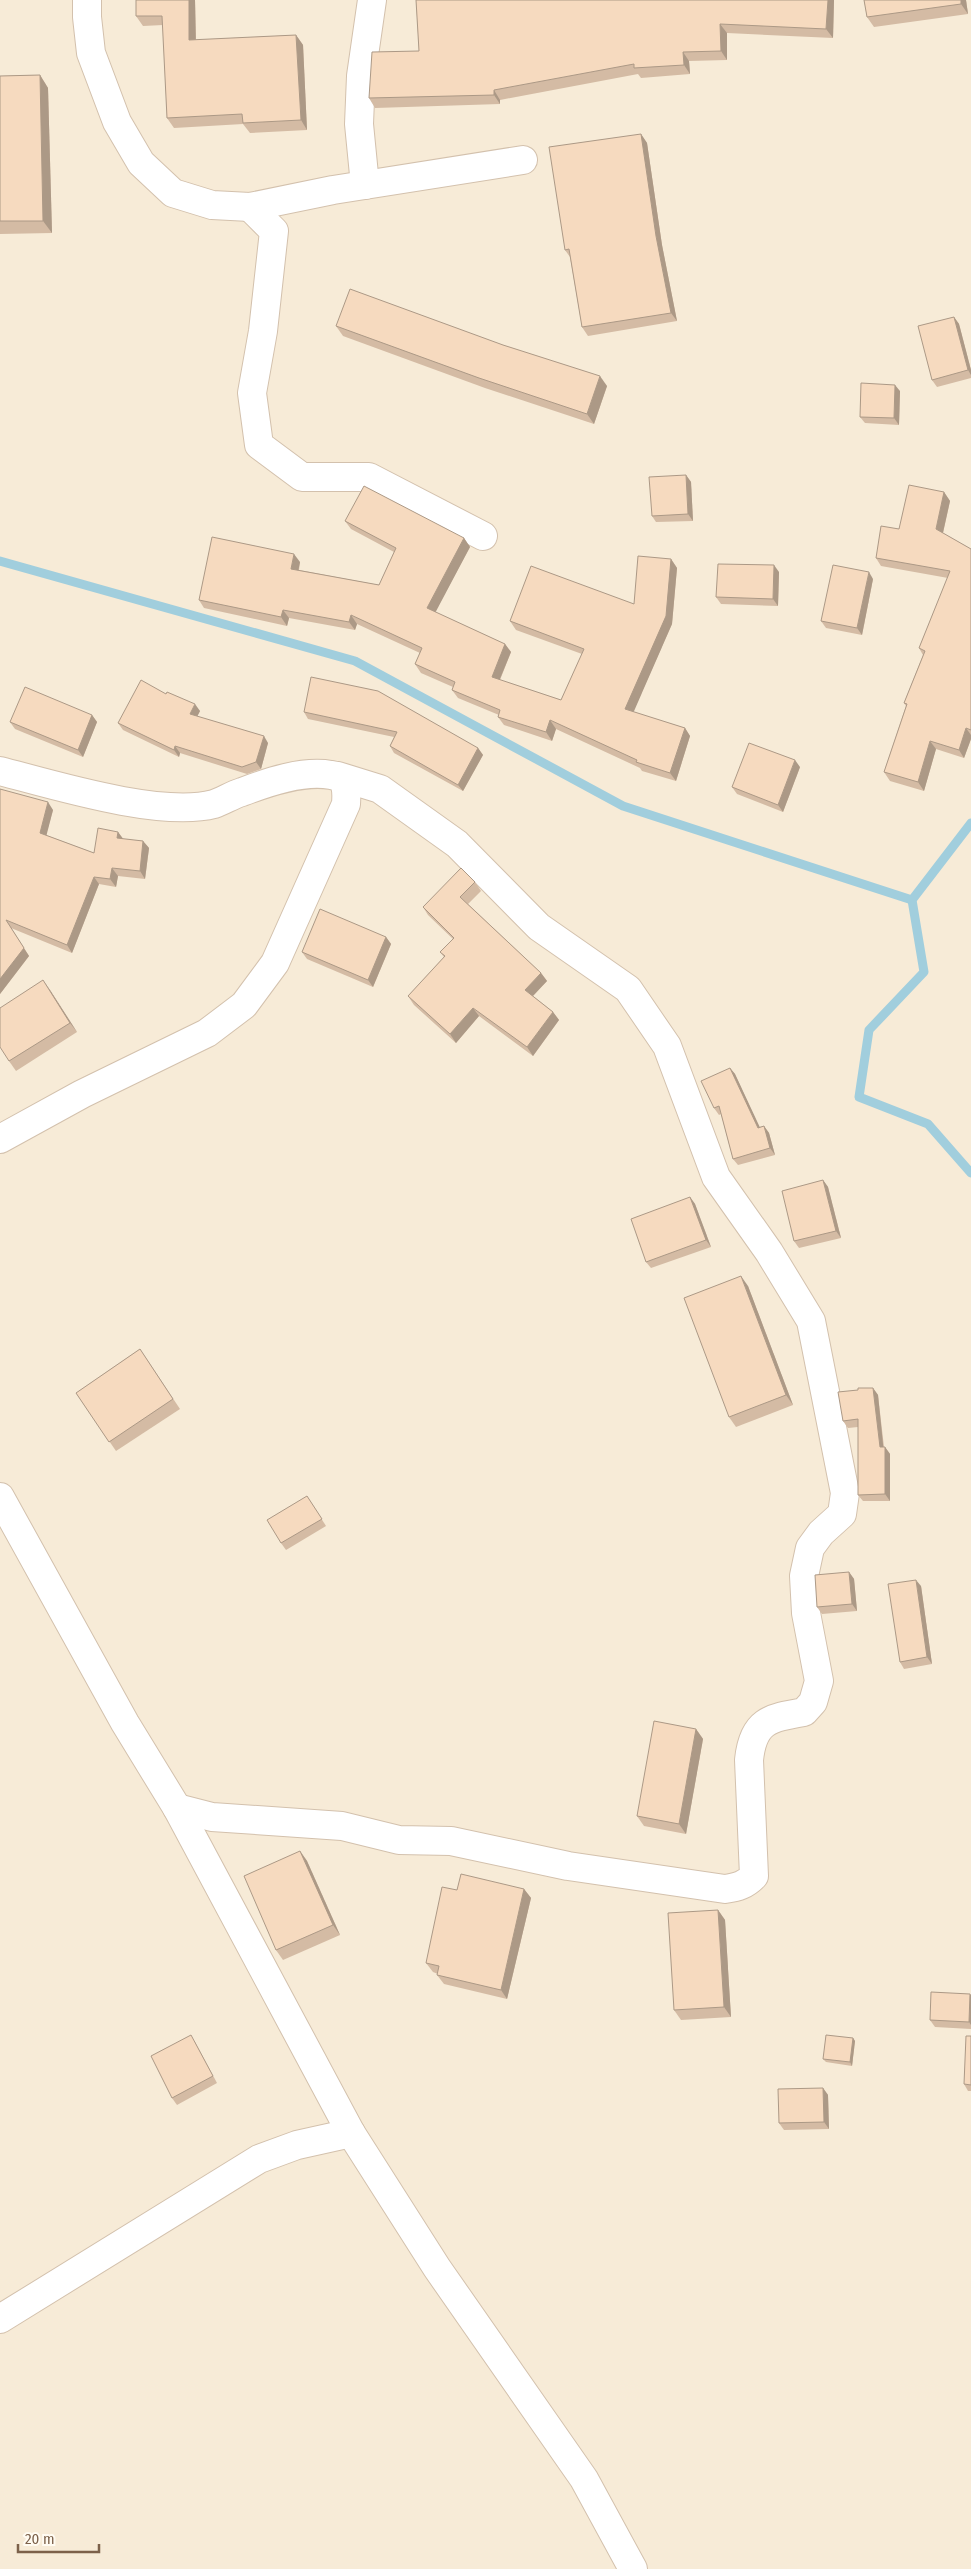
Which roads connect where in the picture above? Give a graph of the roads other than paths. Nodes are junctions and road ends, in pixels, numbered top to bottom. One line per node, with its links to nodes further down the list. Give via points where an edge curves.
1 (87, 0): 5 (street, via 91,53 117,122 142,163 173,193 212,205)
2 (372, 0): 4 (street, via 361,76 359,124)
3 (523, 160): 4 (street)
4 (365, 185): 5 (street)
5 (250, 207): 6 (street, via 274,231 263,331 252,393 259,445 302,477 369,477)
6 (483, 536)
7 (0, 771): 8 (street, via 78,792 160,806 213,804 241,792 302,775)
8 (338, 776): 9 (street, via 344,782 346,804 275,963 244,1004 207,1033 82,1094); 11 (street, via 380,788 458,844 538,927 628,989 667,1046 716,1177 770,1252 811,1321 846,1493 842,1514 810,1548 804,1576 806,1612 819,1681 813,1702 804,1712 778,1716 762,1724 750,1744 754,1876 736,1888 568,1866 451,1841 399,1840 342,1826 212,1817)
9 (0, 1139)
10 (0, 1497): 11 (street, via 121,1715)
11 (177, 1808): 12 (street)
12 (351, 2133): 13 (street, via 296,2145 260,2159); 14 (street, via 437,2268 584,2479)
13 (0, 2319)
14 (632, 2569)

